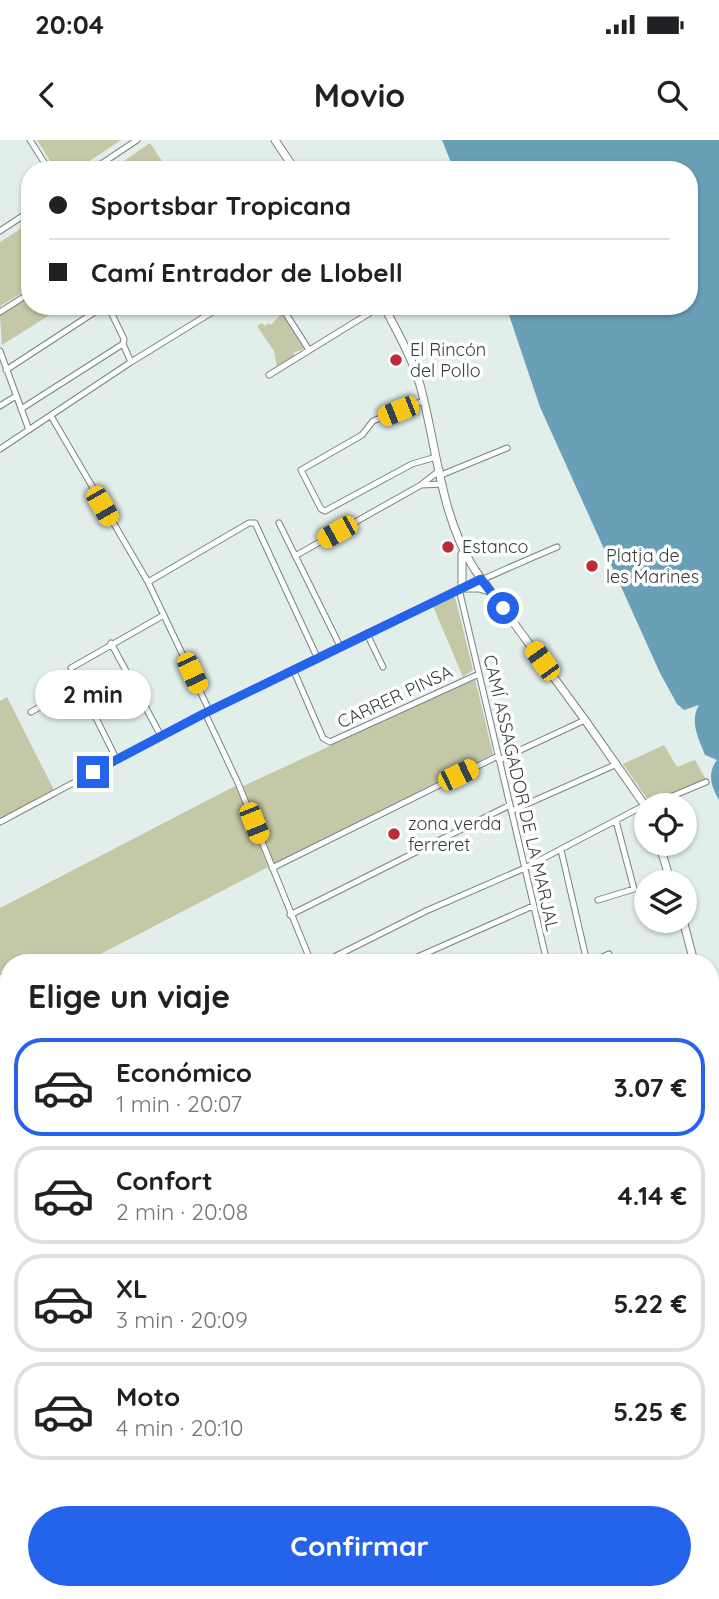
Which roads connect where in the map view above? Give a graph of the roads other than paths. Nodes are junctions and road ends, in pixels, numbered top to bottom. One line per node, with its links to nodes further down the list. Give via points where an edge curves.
1 (30, 140): 4 (street)
2 (137, 140): 5 (street)
3 (275, 140): 6 (main road)
4 (43, 161)
5 (106, 161)
6 (289, 161)
7 (21, 217): 8 (street)
8 (0, 231)
9 (21, 299): 10 (street)
10 (0, 312)
11 (92, 315): 22 (street)
12 (111, 315): 17 (street)
13 (207, 315): 20 (street)
14 (287, 315): 18 (street)
15 (367, 315): 18 (street)
16 (387, 315): 25 (main road, via 410,359)
17 (123, 344): 20 (street); 27 (street)
18 (309, 350): 23 (street)
19 (0, 351): 21 (street)
20 (131, 362): 28 (street)
21 (2, 363): 22 (street)
22 (6, 370): 24 (street)
23 (269, 375)
24 (16, 396): 26 (street); 27 (street)
25 (423, 401): 32 (main road); 32 (street, via 373,421 362,435 301,470 325,511 412,464)
26 (0, 406)
27 (21, 409): 29 (street)
28 (51, 416): 29 (street); 41 (street)
29 (29, 430): 30 (street)
30 (0, 449)
31 (507, 449): 33 (street)
32 (436, 457): 33 (main road)
33 (440, 472): 34 (main road); 35 (street)
34 (443, 484): 35 (street); 37 (main road)
35 (421, 485): 39 (street)
36 (279, 523): 39 (street)
37 (461, 546): 40 (main road); 42 (main road)
38 (557, 547): 40 (street)
39 (295, 556): 47 (street)
40 (481, 579): 42 (street); 43 (main road)
41 (148, 582): 44 (street); 48 (street, via 255,523)
42 (461, 589): 43 (main road); 45 (street); 51 (street, CAMÍ ASSAGADOR DE LA MARJAL)
43 (490, 591): 55 (main road)
44 (164, 615): 46 (street); 54 (street)
45 (367, 634): 47 (street); 49 (street)
46 (111, 643): 52 (street, via 73,666); 56 (street)
47 (340, 646): 48 (street)
48 (317, 657): 50 (street)
49 (383, 667)
50 (293, 669): 51 (street, CARRER PINSA, via 324,738 330,742); 54 (street)
51 (479, 674): 57 (street, CAMÍ ASSAGADOR DE LA MARJAL)
52 (78, 685): 53 (street); 58 (street)
53 (31, 712)
54 (207, 712): 56 (street); 68 (street)
55 (585, 720): 57 (street); 59 (main road)
56 (161, 736): 58 (street)
57 (498, 758): 63 (street, CAMÍ ASSAGADOR DE LA MARJAL); 68 (street)
58 (117, 760): 66 (street)
59 (617, 764): 61 (main road); 63 (street)
60 (706, 782): 62 (street)
61 (638, 793)
62 (679, 793)
63 (511, 808): 69 (street, CAMÍ ASSAGADOR DE LA MARJAL); 72 (street)
64 (634, 812): 65 (street)
65 (616, 821): 67 (street); 70 (street, via 634,888)
66 (0, 822)
67 (561, 850): 69 (street); 78 (street)
68 (272, 868): 72 (street)
69 (525, 868): 71 (street, CAMÍ ASSAGADOR DE LA MARJAL); 75 (street)
70 (598, 900)
71 (533, 906): 76 (street); 77 (street, CAMÍ ASSAGADOR DE LA MARJAL)
72 (290, 915): 74 (street)
73 (686, 933): 79 (main road)
74 (307, 954)
75 (341, 954)
76 (424, 954)
77 (545, 954)
78 (587, 954)
79 (692, 954)

